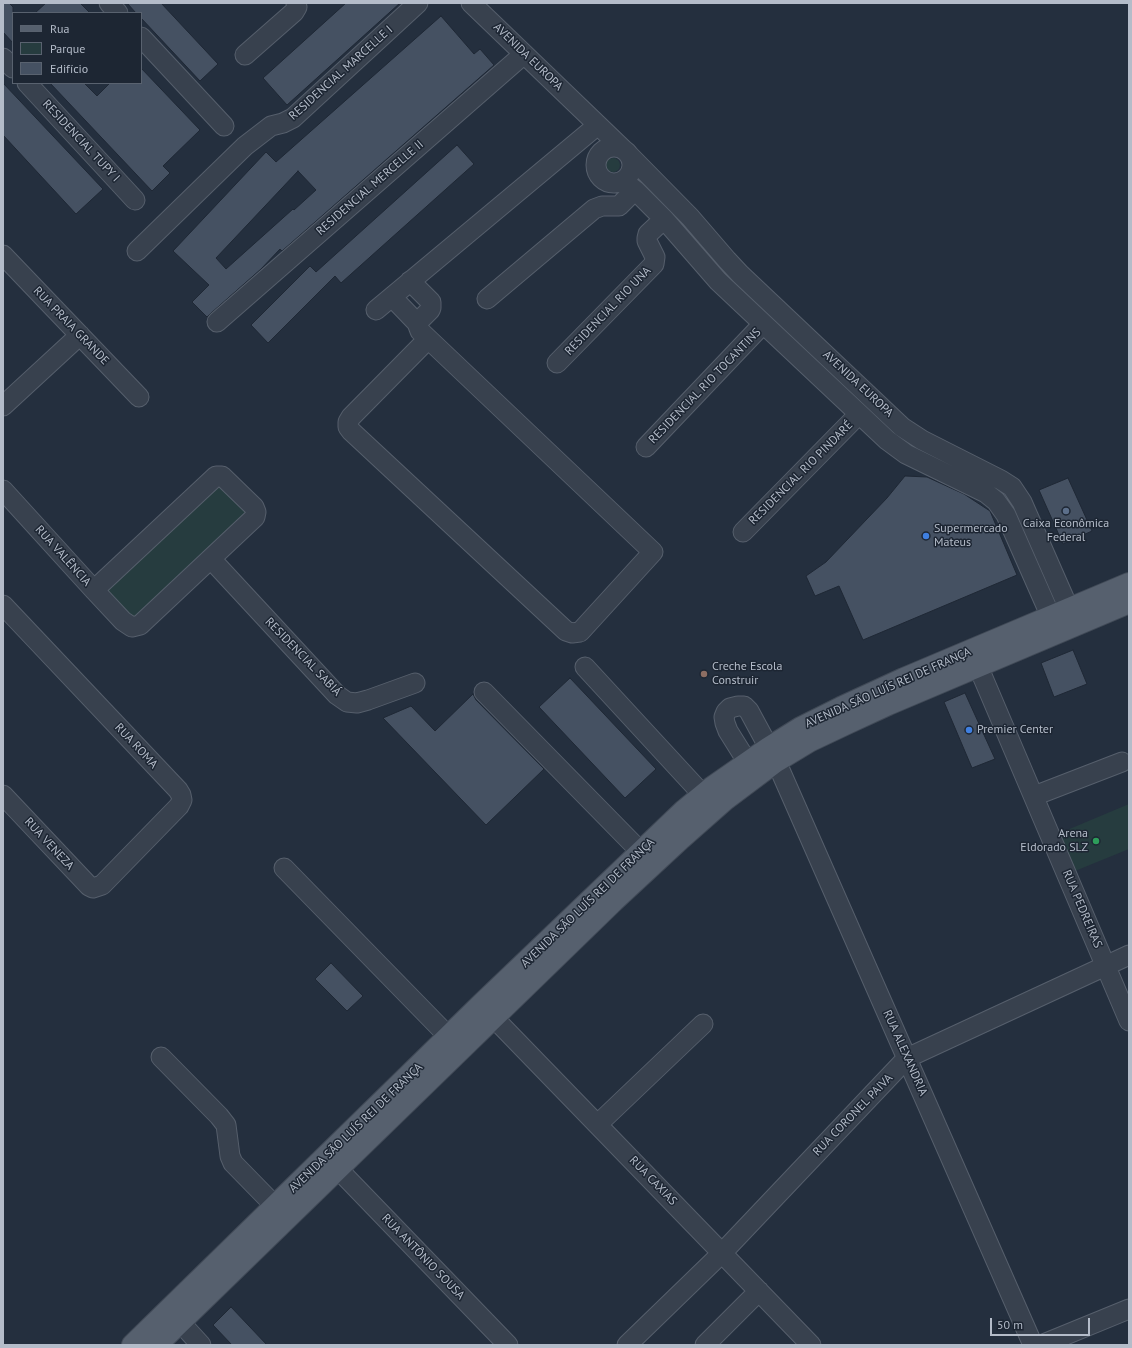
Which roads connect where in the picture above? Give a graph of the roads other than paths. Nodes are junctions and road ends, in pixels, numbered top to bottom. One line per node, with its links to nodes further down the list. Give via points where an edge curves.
1 (109, 3): 5 (street)
2 (296, 3): 8 (street, via 294,12)
3 (418, 3): 20 (street, RESIDENCIAL MARCELLE I, via 293,118 271,126 245,146)
4 (471, 3): 7 (street, AVENIDA EUROPA)
5 (117, 12)
6 (142, 38): 12 (street)
7 (524, 54): 13 (street, AVENIDA EUROPA, via 585,112); 26 (street, RESIDENCIAL MERCELLE II)
8 (245, 55)
9 (3, 58): 10 (street)
10 (12, 67)
11 (28, 84): 18 (street, RESIDENCIAL TUPY I)
12 (224, 126)
13 (597, 128): 14 (street); 15 (street, AVENIDA EUROPA); 16 (street, AVENIDA EUROPA)
14 (570, 149): 16 (street); 22 (street)
15 (627, 153): 16 (street, via 613,147); 17 (street, via 632,166); 36 (street, AVENIDA EUROPA, via 690,217 740,274 902,427)
16 (599, 158): 17 (street, AVENIDA EUROPA, via 600,177 610,183)
17 (629, 186): 19 (street, AVENIDA EUROPA); 24 (street, via 619,206 602,206 594,209)
18 (135, 200)
19 (664, 219): 28 (street, AVENIDA EUROPA, via 711,274); 31 (street, RESIDENCIAL RIO UNA, via 647,238 655,257 654,264)
20 (137, 251)
21 (3, 255): 29 (street, RUA PRAIA GRANDE)
22 (410, 281): 23 (street); 27 (street, via 431,302 430,310)
23 (392, 297): 25 (street); 27 (street)
24 (487, 299)
25 (376, 310)
26 (216, 322)
27 (417, 322): 30 (street)
28 (763, 324): 34 (street, AVENIDA EUROPA); 35 (street, RESIDENCIAL RIO TOCANTINS)
29 (80, 335): 32 (street, RUA PRAIA GRANDE); 33 (street)
30 (428, 339): 30 (street, via 653,552 580,632 566,631 348,427 351,417)
31 (557, 363)
32 (139, 397)
33 (3, 406)
34 (859, 414): 37 (street, AVENIDA EUROPA, via 896,447); 39 (street, RESIDENCIAL RIO PINDARÉ)
35 (646, 447)
36 (971, 465): 37 (street); 45 (street, AVENIDA EUROPA, via 1001,480 1016,492 1067,604)
37 (963, 482): 46 (street, AVENIDA EUROPA, via 992,497 1003,510)
38 (3, 490): 42 (street, RUA VALÊNCIA)
39 (743, 532)
40 (211, 559): 42 (street, RUA VALÊNCIA, via 140,625 132,626 123,621); 42 (street, via 255,517 256,512 222,476 216,476); 49 (street, RESIDENCIAL SABIÁ, via 337,695 347,702 368,700)
41 (1129, 584): 45 (main road, AVENIDA SÃO LUÍS REI DE FRANÇA)
42 (94, 590)
43 (1129, 602): 46 (main road, AVENIDA SÃO LUÍS REI DE FRANÇA)
44 (3, 605): 59 (street, RUA ROMA, via 181,795 182,800 178,806 102,885)
45 (1074, 607): 46 (main road, AVENIDA SÃO LUÍS REI DE FRANÇA)
46 (1057, 623): 47 (main road, AVENIDA SÃO LUÍS REI DE FRANÇA); 51 (main road, AVENIDA SÃO LUÍS REI DE FRANÇA, via 874,692 801,728)
47 (978, 666): 51 (main road, AVENIDA SÃO LUÍS REI DE FRANÇA); 54 (street, RUA PEDREIRAS)
48 (585, 667): 55 (street)
49 (415, 683)
50 (484, 692): 57 (street)
51 (773, 755): 53 (main road, AVENIDA SÃO LUÍS REI DE FRANÇA); 53 (street, RUA ALEXANDRIA, via 749,711 744,706 730,708 724,717 725,723); 62 (main road, AVENIDA SÃO LUÍS REI DE FRANÇA, via 613,901); 67 (street, RUA ALEXANDRIA)
52 (1122, 762): 54 (street)
53 (748, 763): 55 (main road, AVENIDA SÃO LUÍS REI DE FRANÇA)
54 (1040, 794): 61 (street, RUA PEDREIRAS)
55 (703, 795): 57 (main road, AVENIDA SÃO LUÍS REI DE FRANÇA)
56 (3, 796): 59 (street, RUA VENEZA, via 89,886)
57 (641, 852): 65 (main road, AVENIDA SÃO LUÍS REI DE FRANÇA)
58 (284, 868): 65 (street)
59 (97, 887)
60 (1129, 955): 61 (street, RUA CORONEL PAIVA)
61 (1105, 965): 63 (street, RUA PEDREIRAS); 67 (street, RUA CORONEL PAIVA)
62 (494, 1018): 68 (street, RUA CAXIAS); 69 (main road, AVENIDA SÃO LUÍS REI DE FRANÇA)
63 (1129, 1021)
64 (703, 1024): 68 (street)
65 (449, 1037): 70 (main road, AVENIDA SÃO LUÍS REI DE FRANÇA)
66 (161, 1057): 70 (street, via 226,1125 233,1163)
67 (907, 1058): 71 (street, RUA CORONEL PAIVA); 82 (street, RUA ALEXANDRIA)
68 (602, 1120): 71 (street, RUA CAXIAS)
69 (338, 1169): 74 (main road, AVENIDA SÃO LUÍS REI DE FRANÇA); 78 (street, RUA ANTÔNIO SOUSA)
70 (276, 1207): 75 (main road, AVENIDA SÃO LUÍS REI DE FRANÇA)
71 (722, 1253): 72 (street, RUA CAXIAS); 79 (street, RUA CORONEL PAIVA)
72 (759, 1291): 80 (street); 81 (street, RUA CAXIAS)
73 (1129, 1309): 83 (street)
74 (180, 1322): 76 (main road, AVENIDA SÃO LUÍS REI DE FRANÇA); 77 (street)
75 (133, 1345)
76 (156, 1345)
77 (201, 1345)
78 (508, 1345)
79 (627, 1345)
80 (705, 1345)
81 (811, 1345)
82 (1033, 1345)
83 (1041, 1345)

